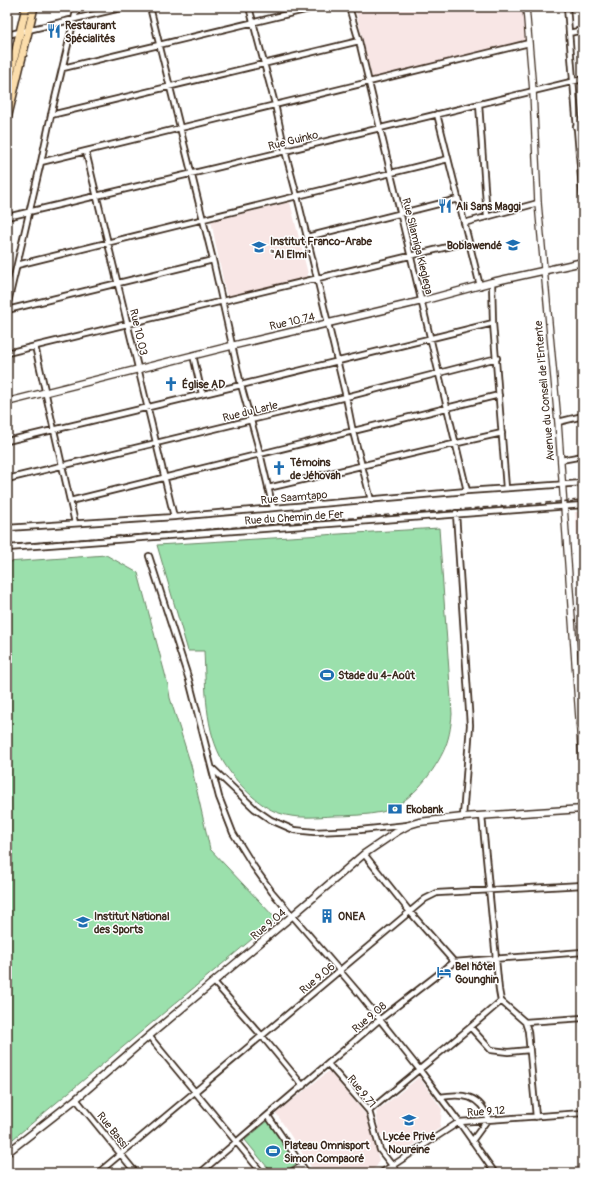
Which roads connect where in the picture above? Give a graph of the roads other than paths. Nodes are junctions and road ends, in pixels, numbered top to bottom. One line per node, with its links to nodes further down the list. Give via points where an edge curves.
1 (26, 7): 15 (main road)
2 (34, 7): 13 (main road)
3 (77, 7): 11 (street)
4 (125, 7): 11 (street)
5 (150, 7): 20 (street)
6 (249, 7): 12 (street)
7 (317, 7): 12 (street)
8 (349, 7): 18 (street, Rue Silamiga Kieglega)
9 (526, 7): 19 (street, Avenue du Conseil de l'Entente)
10 (567, 7): 16 (street)
11 (74, 20): 13 (street); 22 (street)
12 (253, 22): 20 (street); 21 (street)
13 (28, 30): 15 (street); 33 (main road)
14 (583, 30): 16 (street)
15 (20, 32): 17 (street); 27 (main road)
16 (569, 33): 24 (street)
17 (7, 35)
18 (359, 41): 21 (street); 25 (street, Rue Silamiga Kieglega)
19 (529, 43): 25 (street); 28 (street, Avenue du Conseil de l'Entente)
20 (159, 45): 22 (street); 26 (street)
21 (263, 64): 26 (street); 29 (street)
22 (63, 68): 32 (street)
23 (583, 79): 24 (street, Rue Guinko)
24 (572, 81): 28 (street, Rue Guinko); 35 (street)
25 (368, 83): 29 (street); 37 (street, Rue Silamiga Kieglega)
26 (169, 87): 32 (street); 36 (street)
27 (7, 88)
28 (533, 91): 30 (street, Rue Guinko); 49 (street, Avenue du Conseil de l'Entente)
29 (275, 104): 36 (street); 38 (street)
30 (479, 104): 31 (street, Rue Guinko); 52 (street)
31 (437, 114): 37 (street, Rue Guinko); 40 (street)
32 (51, 115): 41 (street)
33 (7, 119)
34 (583, 125): 35 (street)
35 (576, 127): 42 (street)
36 (180, 128): 39 (street); 44 (street)
37 (379, 128): 38 (street, Rue Guinko); 43 (street, Rue Silamiga Kieglega)
38 (285, 151): 44 (street, Rue Guinko); 46 (street)
39 (86, 152): 41 (street); 45 (street, Rue 10.03)
40 (448, 158): 43 (street); 47 (street)
41 (41, 162): 50 (street)
42 (582, 170): 48 (street)
43 (390, 173): 46 (street); 51 (street, Rue Silamiga Kieglega)
44 (192, 174): 45 (street, Rue Guinko); 54 (street)
45 (97, 196): 50 (street, Rue Guinko); 57 (street, Rue 10.03)
46 (297, 196): 54 (street); 56 (street)
47 (458, 198): 51 (street); 55 (street)
48 (583, 202)
49 (538, 203): 52 (street); 63 (street, Avenue du Conseil de l'Entente)
50 (30, 211): 53 (street, Rue Guinko); 62 (street)
51 (400, 214): 56 (street); 59 (street, Rue Silamiga Kieglega)
52 (487, 216): 55 (street)
53 (7, 217)
54 (202, 219): 57 (street); 60 (street)
55 (464, 223): 58 (street)
56 (307, 237): 64 (street)
57 (108, 242): 62 (street); 66 (street, Rue 10.03)
58 (468, 242): 59 (street); 67 (street)
59 (410, 256): 64 (street); 68 (street, Rue Silamiga Kieglega)
60 (213, 260): 66 (street); 69 (street)
61 (583, 262): 63 (main road, Rue 10.74)
62 (16, 264): 70 (street)
63 (544, 272): 65 (main road, Rue 10.74); 93 (street, Avenue du Conseil de l'Entente)
64 (317, 279): 69 (street); 73 (street)
65 (492, 282): 67 (main road, Rue 10.74); 71 (street)
66 (118, 283): 70 (street); 72 (street, Rue 10.03)
67 (480, 286): 68 (main road, Rue 10.74)
68 (422, 301): 73 (main road, Rue 10.74); 74 (street, Rue Silamiga Kieglega)
69 (222, 302): 72 (street); 76 (street)
70 (7, 309)
71 (493, 323): 74 (street); 79 (street)
72 (128, 324): 75 (street); 81 (street, Rue 10.03)
73 (327, 324): 76 (main road, Rue 10.74); 80 (street)
74 (431, 338): 80 (street); 82 (street, Rue Silamiga Kieglega)
75 (35, 346): 77 (street); 84 (street)
76 (231, 346): 78 (main road, Rue 10.74); 83 (street)
77 (7, 353)
78 (193, 355): 81 (main road, Rue 10.74); 85 (street)
79 (497, 358): 82 (street, Rue du Larle); 86 (street)
80 (336, 361): 83 (street); 87 (street)
81 (138, 369): 84 (main road, Rue 10.74); 89 (street, Rue 10.03)
82 (439, 372): 87 (street, Rue du Larle); 90 (street, Rue Silamiga Kieglega)
83 (241, 385): 85 (street); 92 (street)
84 (45, 392): 88 (main road, Rue 10.74); 94 (street)
85 (202, 394): 89 (street)
86 (499, 395): 90 (street); 96 (street)
87 (346, 397): 92 (street, Rue du Larle); 95 (street)
88 (7, 402)
89 (148, 407): 94 (street); 98 (street, Rue 10.03)
90 (446, 408): 95 (street); 99 (street, Rue Silamiga Kieglega)
91 (583, 416): 93 (street)
92 (250, 420): 98 (street, Rue du Larle); 100 (street)
93 (558, 422): 102 (street, Avenue du Conseil de l'Entente)
94 (54, 430): 97 (street); 103 (street)
95 (353, 432): 100 (street); 104 (street)
96 (502, 433): 99 (street); 110 (street)
97 (7, 441)
98 (158, 443): 103 (street, Rue du Larle); 105 (street, Rue 10.03)
99 (455, 443): 104 (street); 111 (street, Rue Silamiga Kieglega)
100 (260, 453): 105 (street); 109 (street)
101 (583, 456): 102 (street)
102 (560, 460): 107 (street, Avenue du Conseil de l'Entente)
103 (62, 466): 106 (street, Rue du Larle); 113 (street)
104 (362, 466): 109 (street); 112 (street)
105 (166, 478): 113 (street); 118 (street, Rue 10.03)
106 (7, 479)
107 (562, 483): 108 (street, Rue Saamtapo); 110 (street, Rue Saamtapo); 115 (street, Avenue du Conseil de l'Entente)
108 (583, 483)
109 (268, 488): 116 (street)
110 (506, 488): 111 (street, Rue Saamtapo)
111 (467, 491): 112 (street, Rue Saamtapo)
112 (371, 500): 116 (street, Rue Saamtapo)
113 (70, 501): 119 (street)
114 (583, 505): 115 (street, Rue du Chemin de Fer)
115 (564, 506): 117 (street, Rue du Chemin de Fer); 123 (street, Avenue du Conseil de l'Entente)
116 (273, 508): 118 (street, Rue Saamtapo)
117 (456, 513): 121 (street, Rue du Chemin de Fer); 129 (street, via 470,725)
118 (174, 516): 119 (street, Rue Saamtapo)
119 (75, 523): 120 (street, Rue Saamtapo)
120 (7, 528)
121 (7, 548)
122 (149, 556): 124 (street, via 189,680)
123 (582, 734): 125 (street, Avenue du Conseil de l'Entente)
124 (212, 768): 130 (street, via 255,809 271,820 294,830 314,832); 135 (street, via 233,833 254,867)
125 (583, 774)
126 (583, 809): 127 (street); 128 (main road, Rue 9.04)
127 (583, 813)
128 (482, 816): 129 (main road, Rue 9.04); 133 (street)
129 (463, 817): 130 (main road, Rue 9.04)
130 (409, 825): 131 (main road, Rue 9.04)
131 (364, 854): 134 (street); 135 (main road, Rue 9.04)
132 (583, 885): 133 (street, Rue 9.06)
133 (489, 890): 134 (street, Rue 9.06, via 437,893); 137 (street)
134 (410, 912): 138 (street); 139 (street, Rue 9.06)
135 (292, 916): 139 (street); 140 (main road, Rue 9.04)
136 (583, 952): 137 (street)
137 (496, 960): 138 (street); 141 (street)
138 (454, 962): 143 (street, Rue 9.08)
139 (340, 972): 143 (street); 147 (street, Rue 9.06)
140 (214, 982): 146 (main road, Rue 9.04); 147 (street)
141 (501, 1000): 144 (street); 145 (street)
142 (583, 1018): 144 (street)
143 (379, 1020): 149 (street, Rue 9.08); 150 (street)
144 (524, 1022): 148 (street, via 528,1031)
145 (471, 1028): 148 (street, via 491,1050); 150 (street)
146 (149, 1036): 152 (street); 154 (main road, Rue 9.04)
147 (262, 1036): 151 (street); 152 (street, Rue 9.06)
148 (530, 1050): 158 (street)
149 (328, 1064): 151 (street, Rue 9.08); 155 (street, Rue 9.71)
150 (419, 1069): 153 (street); 155 (street)
151 (303, 1086): 157 (street, Rue 9.08)
152 (195, 1092): 162 (street); 164 (street, Rue 9.06)
153 (440, 1097): 159 (street, via 459,1095 477,1101); 160 (street)
154 (76, 1099): 163 (main road, Rue 9.04); 164 (street, Rue Bassi)
155 (369, 1111): 165 (street, Rue 9.71, via 380,1150)
156 (583, 1113): 158 (street, Rue 9.12)
157 (268, 1116): 162 (street, Rue 9.08); 166 (street)
158 (536, 1116): 159 (street, Rue 9.12)
159 (488, 1119): 160 (street, Rue 9.12); 161 (street)
160 (459, 1122): 161 (street); 165 (street, Rue 9.12)
161 (472, 1141): 175 (street)
162 (236, 1142): 169 (street, Rue 9.08); 170 (street)
163 (7, 1153)
164 (121, 1154): 167 (street, Rue 9.06); 168 (street, Rue Bassi)
165 (393, 1165): 173 (street, Rue 9.12); 174 (street, Rue 9.71)
166 (302, 1166): 171 (street); 172 (street)
167 (98, 1173)
168 (136, 1173)
169 (200, 1173)
170 (262, 1173)
171 (290, 1173)
172 (307, 1173)
173 (381, 1173)
174 (398, 1173)
175 (495, 1173)

